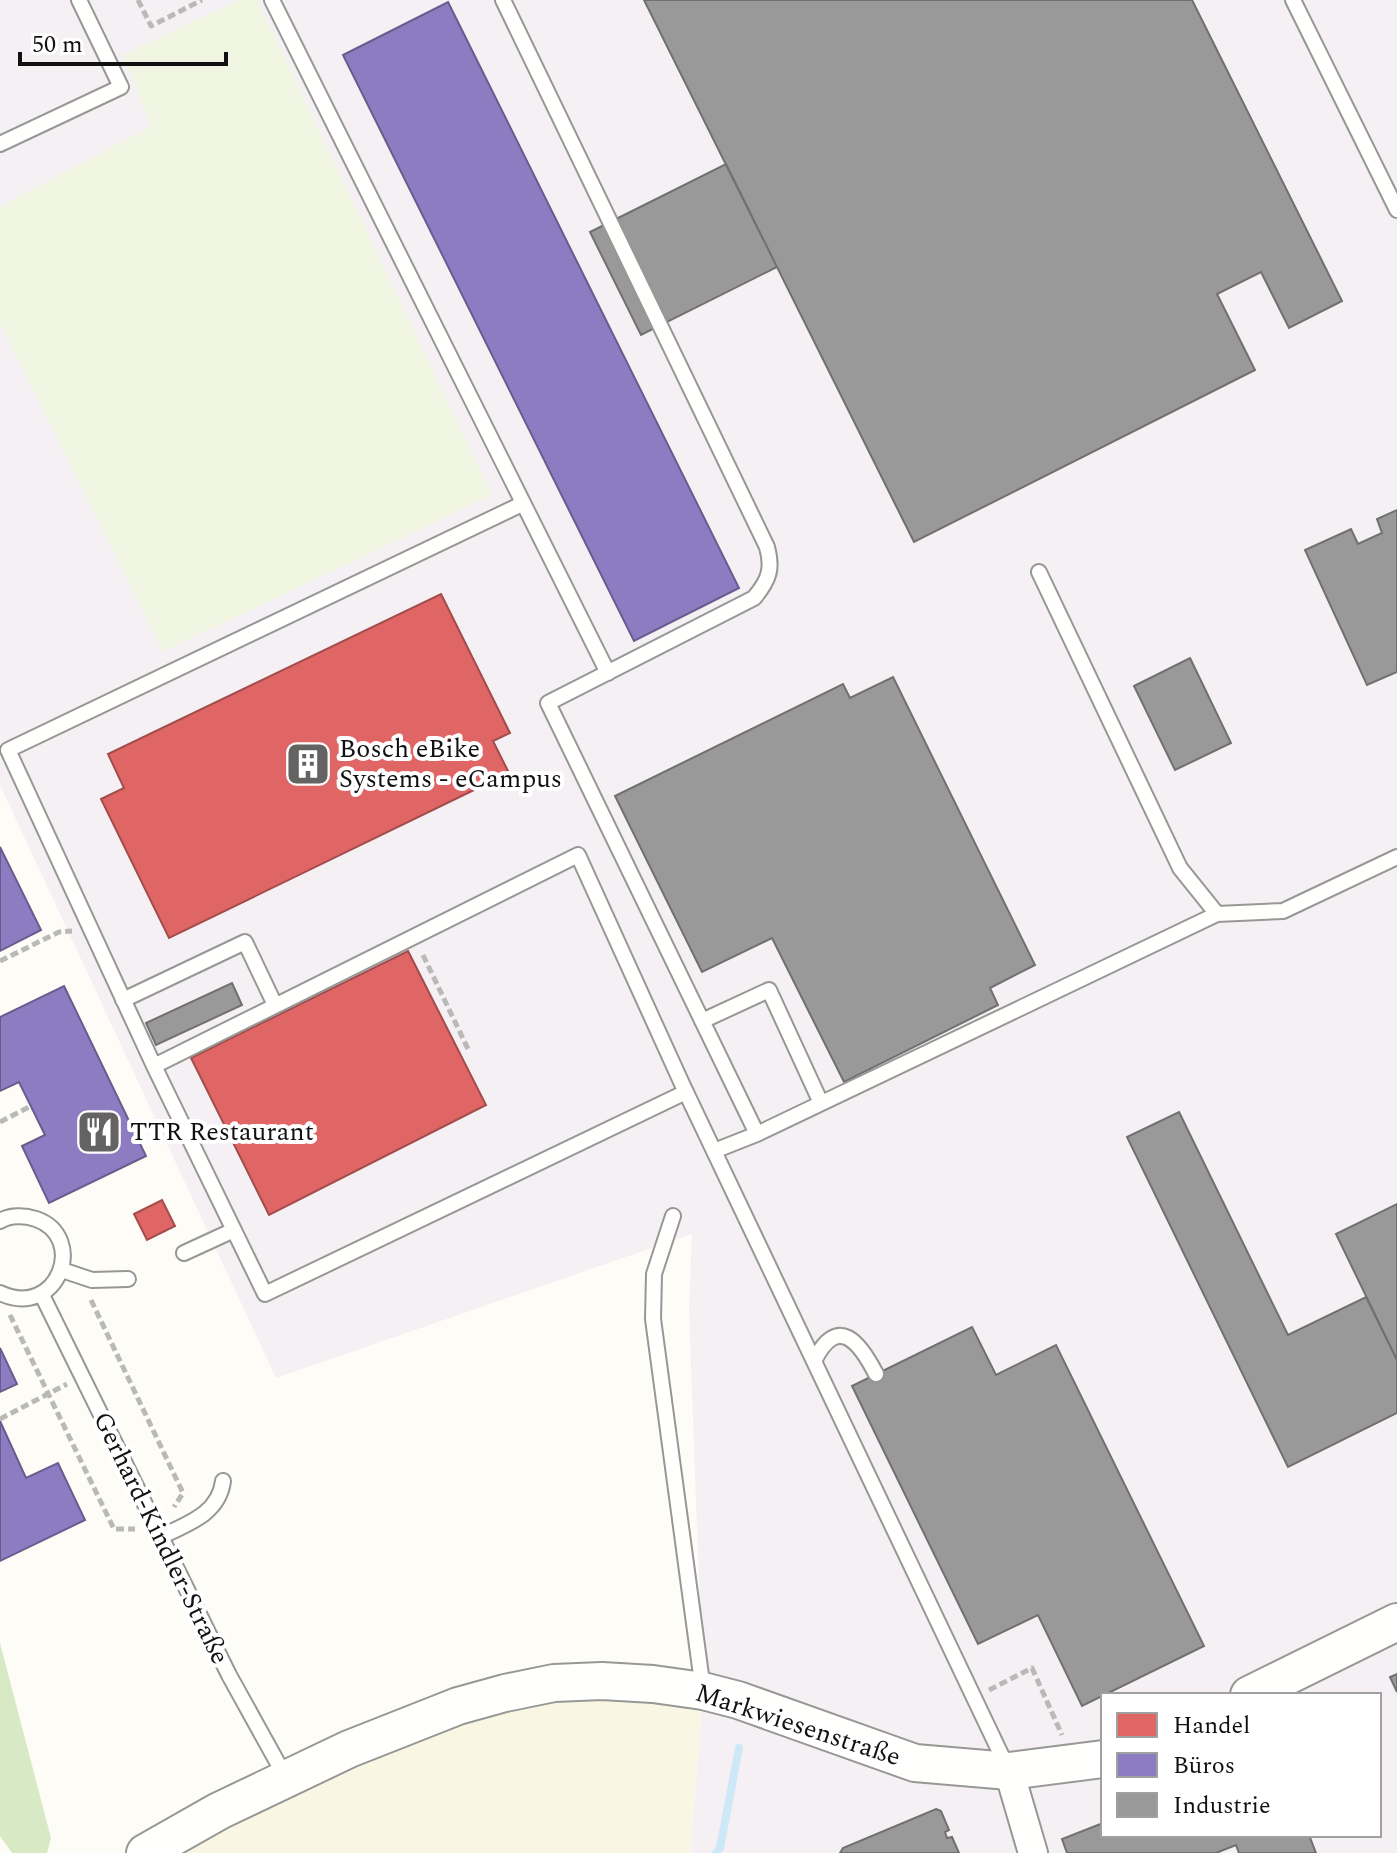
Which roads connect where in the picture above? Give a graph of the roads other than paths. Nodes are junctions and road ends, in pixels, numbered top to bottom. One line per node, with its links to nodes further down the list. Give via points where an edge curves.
1 (79, 0): 5 (lane, via 121,87)
2 (272, 0): 7 (lane)
3 (503, 0): 9 (lane, via 772,565 767,583 754,598)
4 (1293, 0): 6 (lane)
5 (0, 144)
6 (1397, 210)
7 (522, 504): 9 (lane); 12 (lane, via 8,750)
8 (1039, 572): 11 (lane, via 1180,868)
9 (608, 673): 14 (lane, via 548,703)
10 (1397, 857): 11 (lane, via 1283,911)
11 (1217, 914): 17 (lane)
12 (123, 1000): 13 (lane, via 245,942); 15 (lane)
13 (275, 1005): 15 (lane); 16 (lane, via 578,855)
14 (702, 1021): 17 (lane, via 769,990); 18 (lane)
15 (154, 1066): 22 (lane)
16 (686, 1092): 19 (lane); 22 (lane, via 265,1294)
17 (821, 1103): 18 (lane)
18 (757, 1134): 19 (lane)
19 (714, 1151): 28 (lane)
20 (673, 1216): 33 (lane, via 654,1274 653,1319)
21 (1, 1217): 24 (lane, via 43,1222 57,1235)
22 (234, 1230): 23 (lane)
23 (184, 1253)
24 (62, 1270): 25 (lane, via 92,1280); 27 (lane)
25 (128, 1279)
26 (0, 1293): 27 (lane, via 11,1299)
27 (42, 1295): 31 (lane, Gerhard-Kindler-Straße)
28 (814, 1361): 29 (lane, via 822,1346 836,1337 850,1337 862,1347); 36 (lane)
29 (876, 1374)
30 (223, 1481): 31 (lane, via 215,1506)
31 (160, 1537): 37 (lane, Gerhard-Kindler-Straße)
32 (1397, 1622): 34 (street)
33 (703, 1691): 36 (street, Markwiesenstraße, via 915,1763); 37 (street, Markwiesenstraße, via 602,1681 505,1693 458,1706)
34 (1253, 1693)
35 (1089, 1761): 36 (street, Markwiesenstraße)
36 (1009, 1771): 39 (street)
37 (286, 1778): 38 (street, Markwiesenstraße)
38 (145, 1853)
39 (1033, 1853)

